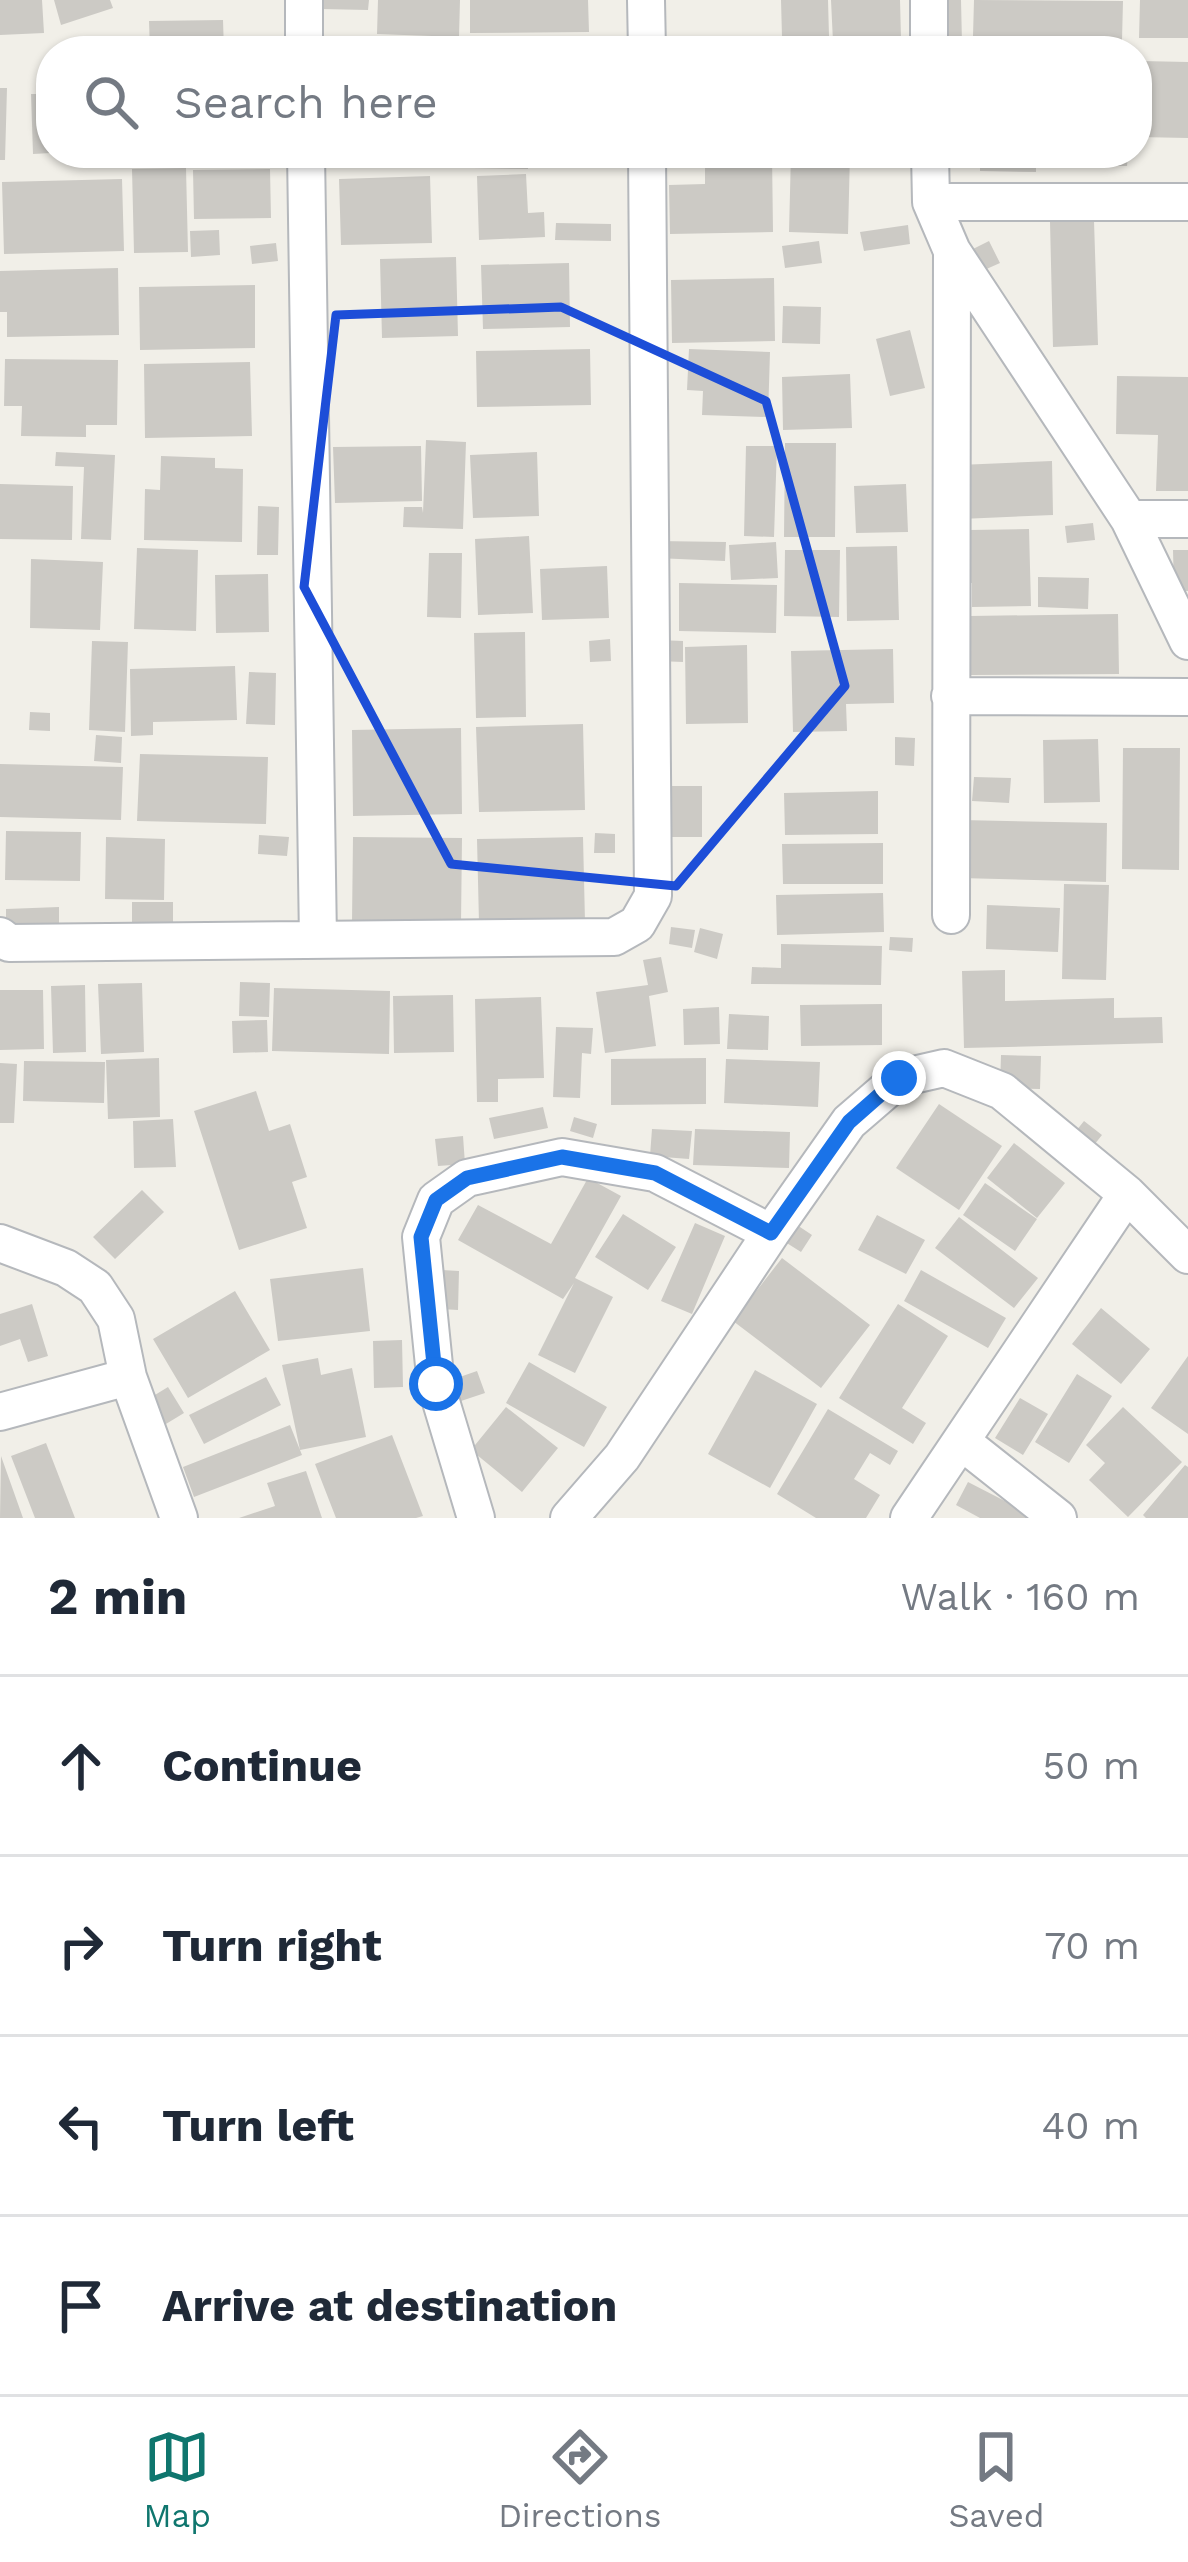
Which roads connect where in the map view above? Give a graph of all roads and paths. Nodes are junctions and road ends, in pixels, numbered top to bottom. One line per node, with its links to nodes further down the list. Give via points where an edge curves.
1 (304, 0): 4 (street)
2 (646, 0): 5 (street)
3 (928, 0): 6 (street)
4 (304, 36)
5 (647, 36)
6 (929, 36)
7 (306, 168): 20 (street)
8 (647, 168): 20 (street, via 653,896 637,924 614,937)
9 (930, 168): 10 (street)
10 (931, 202): 11 (street); 12 (street)
11 (1188, 202)
12 (952, 251): 13 (street); 16 (street)
13 (1130, 519): 14 (street); 15 (street)
14 (1188, 519)
15 (1188, 641)
16 (950, 696): 17 (street); 18 (street)
17 (1188, 697)
18 (951, 915)
19 (0, 936): 20 (street, via 9,943)
20 (318, 940)
21 (1127, 1194): 22 (street, via 1002,1091 944,1068 899,1078 849,1122); 24 (street); 27 (street)
22 (771, 1233): 29 (street, via 655,1173 562,1157 467,1178 436,1200 421,1237 436,1384); 30 (street, via 622,1457)
23 (0, 1243): 25 (street, via 95,1288 116,1319)
24 (1188, 1255)
25 (128, 1377): 26 (street); 28 (street)
26 (0, 1412)
27 (962, 1442): 31 (street); 32 (street)
28 (179, 1518)
29 (476, 1518)
30 (569, 1518)
31 (909, 1518)
32 (1058, 1518)

